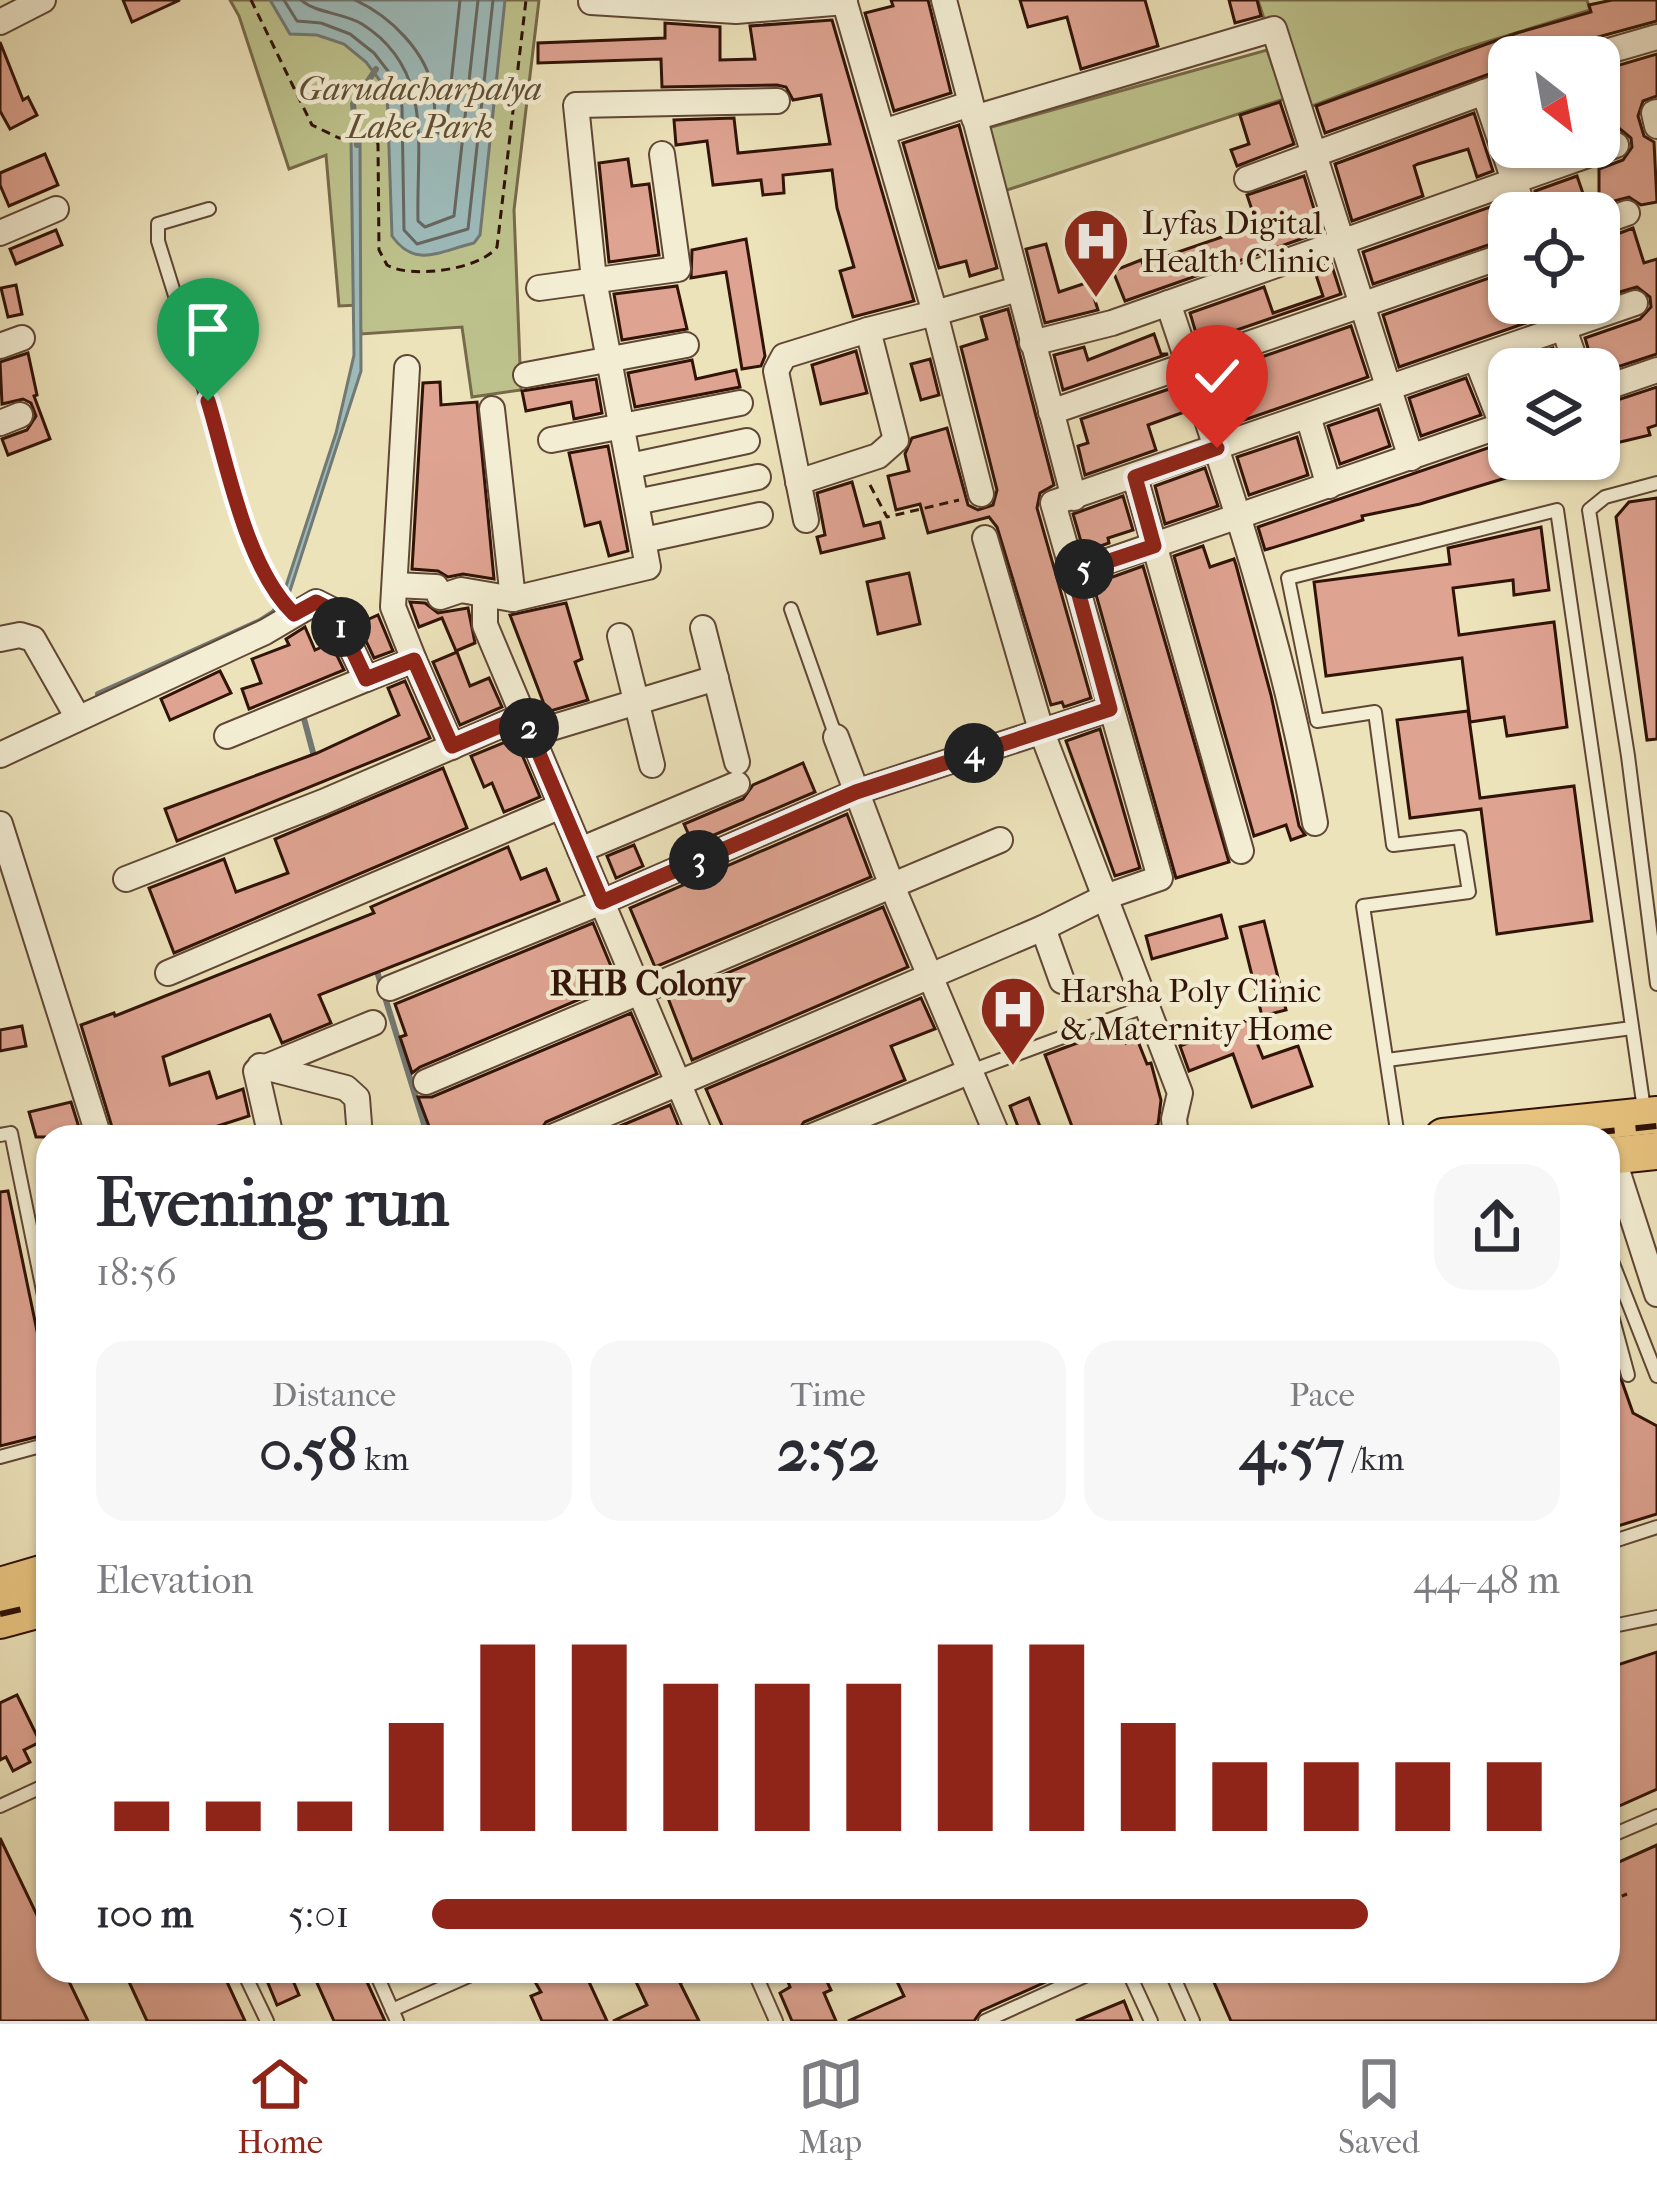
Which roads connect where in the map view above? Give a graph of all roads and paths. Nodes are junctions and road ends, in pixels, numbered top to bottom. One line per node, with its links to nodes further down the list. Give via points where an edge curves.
1 (43, 0): 7 (street)
2 (251, 0): 3 (path, via 313,125 378,144 379,250 387,265 409,272 480,263 497,247)
3 (526, 0)
4 (944, 0): 13 (street)
5 (844, 1): 6 (street, via 736,11); 16 (street)
6 (591, 2)
7 (0, 22)
8 (1657, 37): 9 (street)
9 (1620, 48)
10 (1488, 91): 11 (street)
11 (1484, 92): 18 (street); 21 (street)
12 (777, 101): 30 (street, via 576,105)
13 (972, 111): 16 (street); 18 (street, via 1274,28); 32 (street)
14 (1657, 112): 15 (street)
15 (1657, 126)
16 (883, 132): 37 (street)
17 (662, 154): 30 (street, via 678,268)
18 (1313, 154): 20 (street); 28 (street)
19 (1554, 168): 21 (street)
20 (1247, 179)
21 (1514, 182): 22 (street); 28 (street)
22 (1518, 192)
23 (56, 209): 27 (street)
24 (209, 209): 82 (lane, via 158,224 158,241 258,562)
25 (1627, 214): 26 (street)
26 (1620, 216)
27 (0, 233)
28 (1342, 242): 34 (street); 35 (street)
29 (1488, 261): 35 (street)
30 (594, 280): 31 (street); 43 (street)
31 (538, 288)
32 (1018, 289): 37 (street); 40 (street)
33 (1635, 303): 36 (street)
34 (1168, 304): 40 (street); 44 (street)
35 (1362, 305): 44 (street); 50 (street)
36 (1620, 305)
37 (934, 313): 39 (street); 68 (street)
38 (1542, 324): 42 (street)
39 (868, 330): 61 (street, via 896,440); 65 (street, via 778,362)
40 (1032, 343): 53 (street)
41 (686, 345): 43 (street)
42 (1476, 358): 49 (street); 50 (street)
43 (609, 359): 47 (street); 55 (street)
44 (1189, 365): 53 (street); 59 (street)
45 (407, 368): 78 (street)
46 (1657, 370): 48 (street)
47 (526, 375)
48 (1620, 383)
49 (1488, 384)
50 (1389, 388): 54 (street); 60 (street)
51 (740, 403): 55 (street)
52 (492, 409): 80 (street)
53 (1051, 412): 69 (street)
54 (1307, 416): 59 (street); 67 (street)
55 (623, 426): 57 (street); 62 (street)
56 (1488, 430): 60 (street)
57 (551, 440)
58 (747, 441): 62 (street)
59 (1217, 448): 64 (street); 72 (street)
60 (1411, 458): 67 (street)
61 (857, 463): 65 (street); 68 (path, via 887,517)
62 (630, 466): 70 (street)
63 (758, 477): 70 (street)
64 (1135, 477): 69 (street); 76 (street)
65 (798, 482): 73 (street)
66 (1657, 482): 114 (lane, via 1589,510)
67 (1329, 486): 72 (street)
68 (981, 494)
69 (1074, 498): 77 (street, via 1053,502)
70 (636, 502): 75 (street)
71 (760, 515): 75 (street)
72 (1240, 516): 76 (street); 102 (street, via 1300,736)
73 (806, 520)
74 (985, 538): 93 (street)
75 (644, 540): 80 (street, via 648,567)
76 (1154, 546): 77 (street); 105 (street)
77 (1073, 573): 90 (street)
78 (395, 585): 79 (street); 86 (street, via 394,607)
79 (485, 597): 80 (street); 92 (street, via 485,625)
80 (513, 598)
81 (791, 609): 95 (lane)
82 (294, 614): 88 (street, via 316,602 334,611); 91 (street)
83 (703, 628): 87 (street)
84 (620, 636): 89 (street)
85 (0, 639): 91 (street, via 33,640)
86 (414, 660): 88 (street); 96 (street)
87 (716, 678): 89 (street); 104 (street, via 737,773)
88 (366, 679): 94 (street)
89 (636, 699): 92 (street); 98 (street)
90 (1110, 709): 93 (street); 108 (street, via 1160,878)
91 (78, 718): 97 (street)
92 (527, 724): 96 (street); 100 (street)
93 (1041, 730): 99 (street); 108 (street)
94 (226, 736)
95 (836, 737): 99 (street)
96 (452, 746): 106 (street)
97 (0, 754)
98 (652, 765)
99 (856, 792): 107 (street); 109 (street)
100 (562, 806): 104 (street); 111 (street)
101 (0, 824): 125 (street)
102 (1315, 824)
103 (1000, 840): 107 (street)
104 (580, 850): 109 (street)
105 (1241, 851)
106 (126, 879)
107 (892, 886): 112 (street); 116 (street)
108 (1105, 897): 110 (street); 117 (street)
109 (602, 902): 115 (street); 116 (street)
110 (1043, 928): 112 (street); 113 (street)
111 (168, 973)
112 (932, 977): 122 (street); 124 (street)
113 (1062, 981)
114 (1657, 984)
115 (390, 988)
116 (640, 992): 123 (street); 124 (street)
117 (1144, 1006): 122 (lane); 132 (street, via 1180,1093)
118 (374, 1023): 121 (street)
119 (1633, 1028): 120 (lane); 120 (lane, via 1557,510 1288,578 1317,722 1375,712 1393,845 1460,837 1469,892 1363,906); 134 (lane)
120 (1387, 1060): 133 (lane)
121 (260, 1066): 126 (street, via 255,1076); 127 (street, via 346,1088 357,1098)
122 (971, 1071): 130 (street); 131 (street)
123 (426, 1082)
124 (679, 1084): 128 (street); 129 (street)
125 (96, 1125)
126 (269, 1125)
127 (359, 1125)
128 (581, 1125)
129 (696, 1125)
130 (840, 1125)
131 (993, 1125)
132 (1175, 1125)
133 (1396, 1125)
134 (1653, 1128): 135 (main road); 137 (main road)
135 (1620, 1129)
136 (0, 1135): 139 (lane, via 11,1133)
137 (1620, 1151)
138 (1620, 1179): 141 (street)
139 (36, 1256)
140 (1621, 1282): 144 (lane)
141 (1657, 1294)
142 (1620, 1344): 143 (lane)
143 (1628, 1375)
144 (1657, 1376)
145 (36, 1447): 146 (lane)
146 (0, 1456)
147 (1657, 1528): 148 (lane)
148 (1620, 1539)
149 (36, 1576): 150 (main road)
150 (2, 1589): 151 (main road)
151 (36, 1602)
152 (1657, 1617): 153 (lane)
153 (1620, 1625)
154 (36, 1790): 155 (lane)
155 (0, 1806)
156 (1657, 1816): 157 (lane)
157 (1620, 1832)
158 (1627, 1894): 159 (path)
159 (1620, 1897)
160 (249, 1983): 168 (lane)
161 (380, 1983): 167 (lane)
162 (457, 1983): 167 (lane)
163 (759, 1983): 169 (lane)
164 (1069, 1983): 170 (lane)
165 (1134, 1983): 171 (lane)
166 (1176, 1983): 172 (lane)
167 (394, 2016)
168 (267, 2021)
169 (776, 2021)
170 (985, 2021)
171 (1151, 2021)
172 (1193, 2021)

